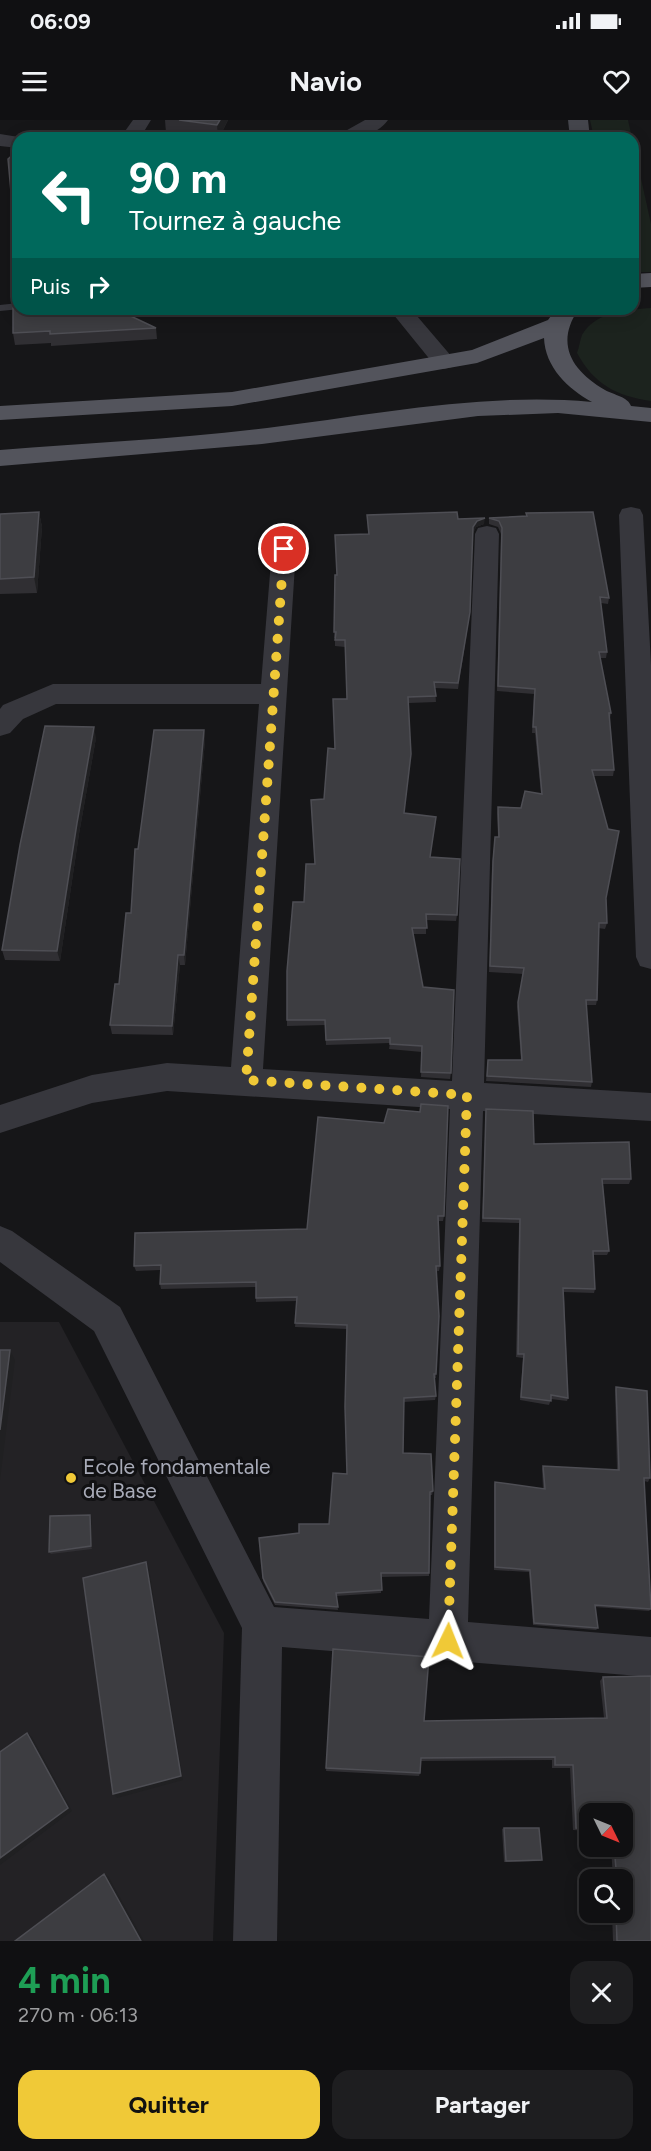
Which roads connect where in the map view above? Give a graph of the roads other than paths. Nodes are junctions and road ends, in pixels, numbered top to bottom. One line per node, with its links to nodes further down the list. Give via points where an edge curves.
1 (379, 120): 2 (street)
2 (358, 132)
3 (405, 315): 5 (street)
4 (563, 317): 5 (main road, via 477,356); 7 (main road, via 556,352 573,379 608,401)
5 (444, 362): 6 (main road, via 232,399)
6 (0, 413)
7 (651, 414): 8 (main road, via 558,406 478,410 262,436)
8 (0, 458)
9 (631, 515): 14 (street)
10 (487, 534): 16 (street)
11 (284, 549): 12 (street)
12 (273, 694): 13 (street, via 53,694 13,712); 15 (street)
13 (0, 726)
14 (651, 957)
15 (246, 1080): 16 (street); 18 (street, via 167,1077 92,1089)
16 (467, 1095): 17 (street); 21 (street)
17 (651, 1107)
18 (0, 1119)
19 (0, 1242): 20 (street, via 107,1319)
20 (262, 1626): 21 (street); 23 (street)
21 (448, 1641): 22 (street)
22 (651, 1657)
23 (255, 1941)

